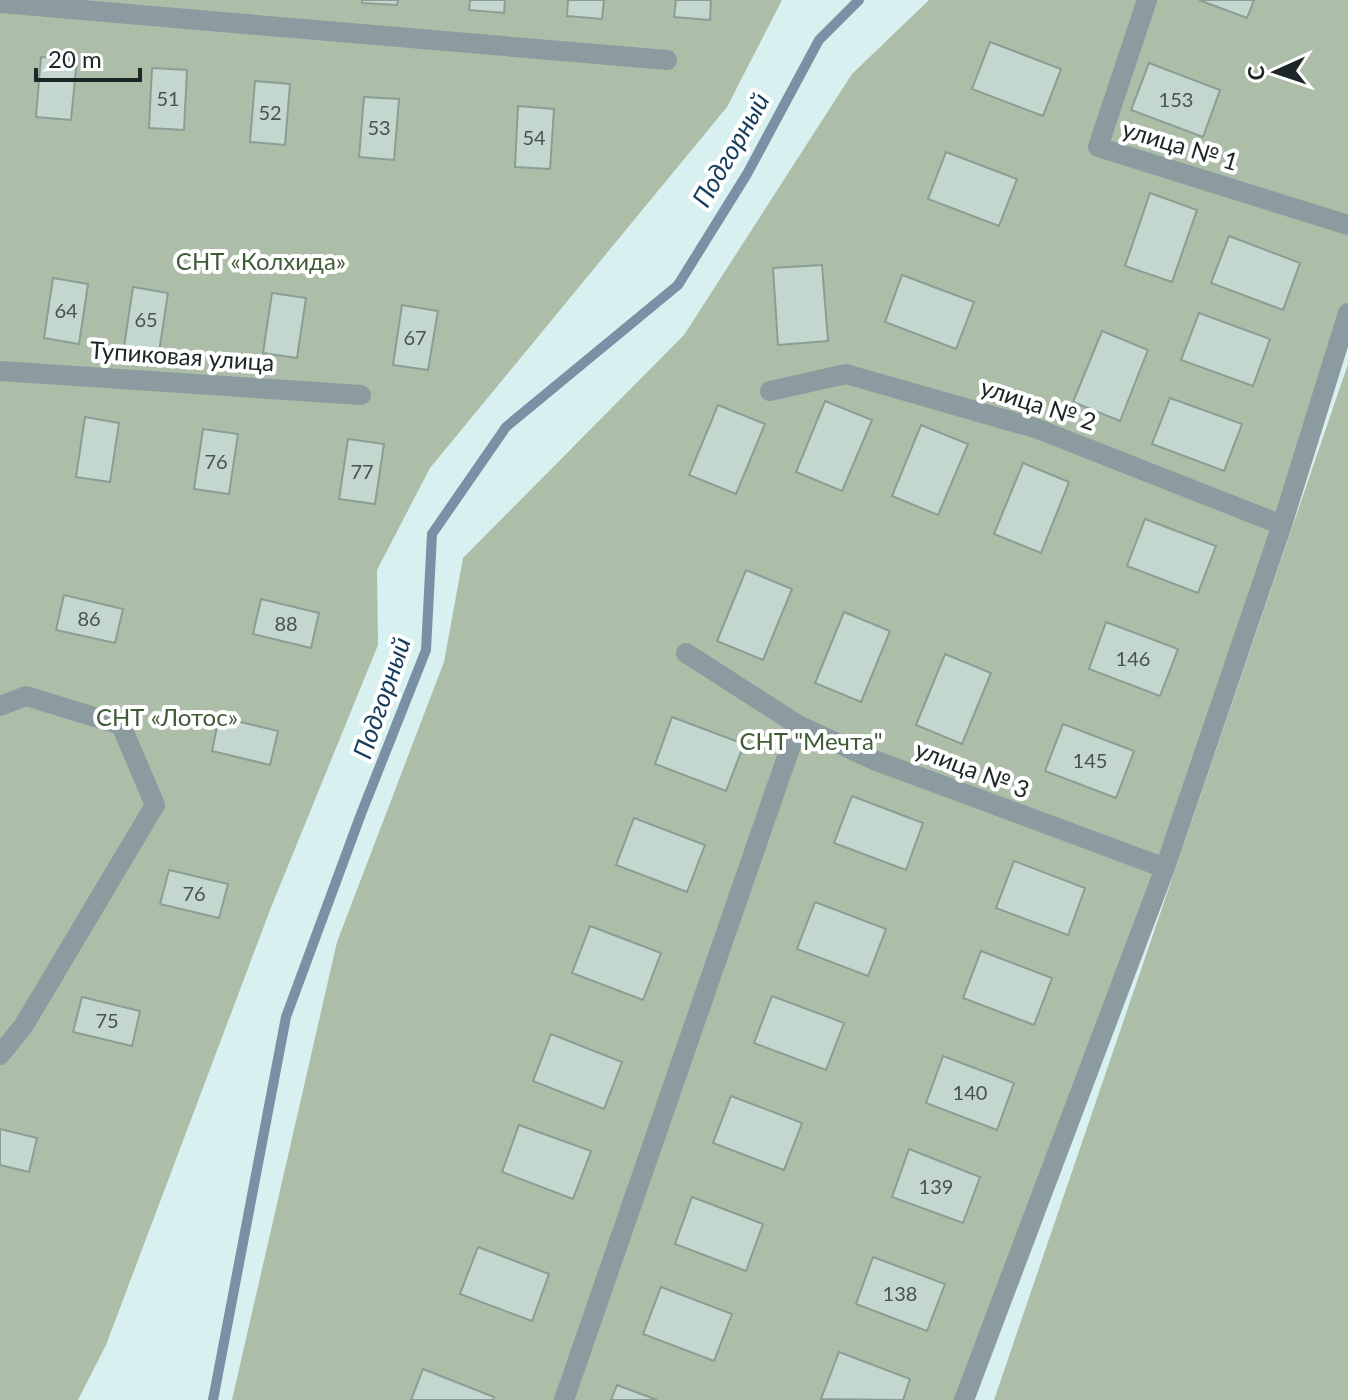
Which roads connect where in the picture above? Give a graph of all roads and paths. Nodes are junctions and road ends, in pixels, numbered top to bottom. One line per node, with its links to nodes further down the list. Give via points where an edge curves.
1 (1147, 0): 4 (street, улица № 1, via 1098,147)
2 (0, 3): 3 (street)
3 (667, 60)
4 (1348, 225)
5 (1348, 313): 9 (street)
6 (0, 371): 8 (street, Тупиковая улица)
7 (770, 391): 9 (street, улица № 2, via 846,374 1038,429)
8 (361, 395)
9 (1282, 525): 13 (street)
10 (686, 653): 12 (street, улица № 3)
11 (0, 706): 14 (street, via 26,696 121,725 155,805 24,1025)
12 (798, 725): 13 (street, улица № 3, via 874,760); 15 (street)
13 (1165, 868): 16 (street)
14 (0, 1055)
15 (564, 1400)
16 (964, 1400)

